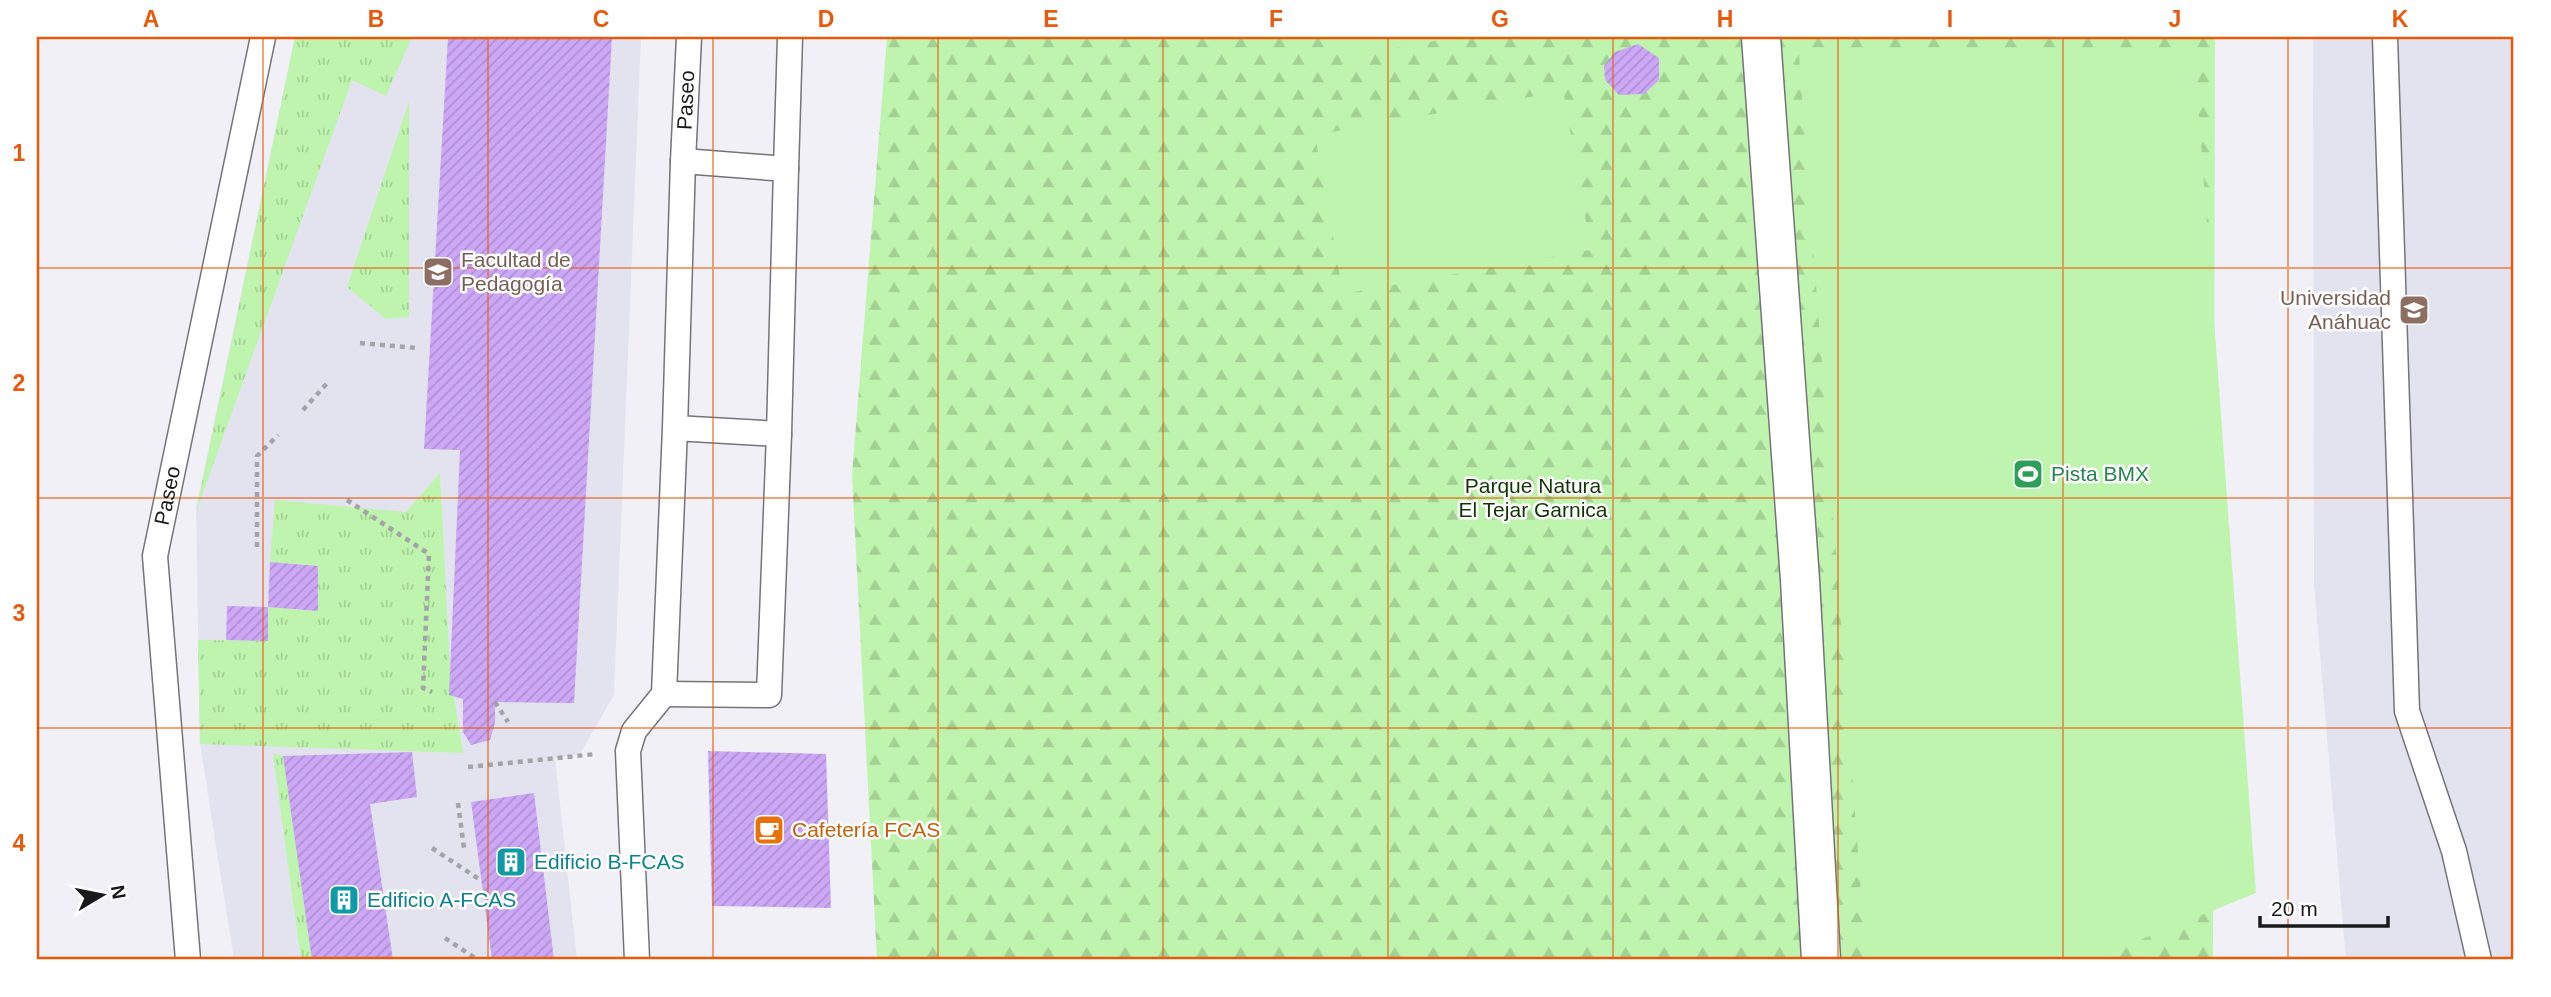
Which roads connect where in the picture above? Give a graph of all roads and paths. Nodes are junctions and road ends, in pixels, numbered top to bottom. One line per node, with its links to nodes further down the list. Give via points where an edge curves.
1 (263, 37): 28 (lane, Paseo, via 155,556)
2 (689, 37): 6 (lane, Paseo)
3 (790, 37): 7 (lane)
4 (1761, 37): 31 (street, via 1799,566)
5 (2385, 37): 32 (lane, via 2407,711 2454,851)
6 (682, 161): 7 (lane); 12 (lane, Paseo)
7 (786, 169): 13 (lane)
8 (360, 343): 9 (path)
9 (417, 348)
10 (328, 381): 11 (path)
11 (303, 410)
12 (675, 428): 13 (lane); 18 (lane, Paseo)
13 (779, 434): 18 (lane, via 769,695)
14 (278, 435): 16 (path, via 257,456)
15 (347, 500): 17 (path, via 429,554 423,688)
16 (257, 547)
17 (432, 692)
18 (664, 694): 21 (lane, via 634,732)
19 (495, 702): 20 (path)
20 (508, 722)
21 (628, 751): 22 (path); 30 (lane)
22 (468, 767)
23 (458, 803): 25 (path)
24 (432, 848): 26 (path)
25 (464, 848)
26 (479, 879)
27 (445, 938): 29 (path)
28 (188, 960)
29 (478, 960)
30 (637, 960)
31 (1821, 960)
32 (2479, 960)

